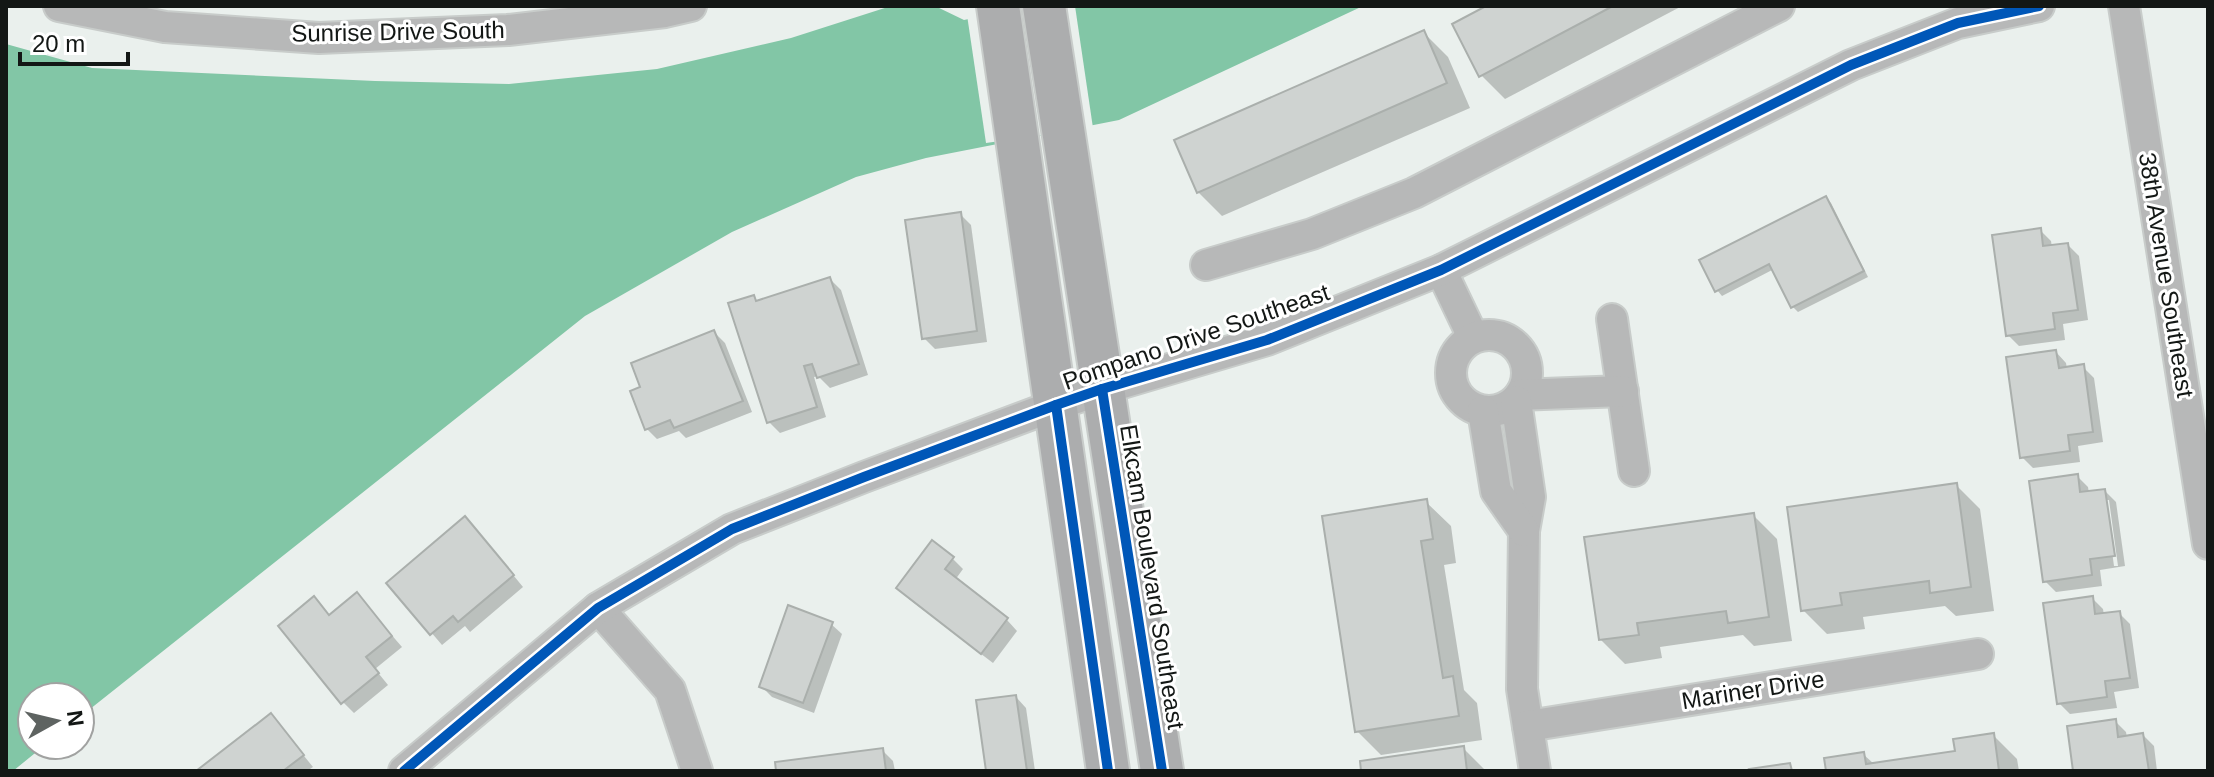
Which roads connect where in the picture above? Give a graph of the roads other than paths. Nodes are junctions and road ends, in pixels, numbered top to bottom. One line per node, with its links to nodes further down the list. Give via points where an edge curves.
1 (59, 6): 2 (street, Sunrise Drive South, via 165,27 319,38 508,30)
2 (691, 6)
3 (998, 6): 15 (street)
4 (1044, 6): 12 (street, Elkcam Boulevard Southeast)
5 (1779, 6): 8 (street, via 1414,193 1312,234)
6 (2039, 6): 9 (street, Pompano Drive Southeast, via 1958,23 1851,65)
7 (2124, 6): 19 (street, 38th Avenue Southeast)
8 (1206, 265)
9 (1441, 270): 11 (street); 12 (street, Pompano Drive Southeast, via 1267,340)
10 (1612, 319): 13 (street)
11 (1473, 337): 14 (street, via 1497,335 1517,347 1528,368); 16 (street, via 1457,351 1450,372 1463,402)
12 (1102, 389): 15 (street, Pompano Drive Southeast); 26 (street, Elkcam Boulevard Southeast)
13 (1623, 391): 14 (street); 17 (street)
14 (1518, 398): 16 (street, via 1506,408); 18 (street, via 1530,497)
15 (1056, 405): 20 (street, Pompano Drive Southeast, via 732,529); 25 (street)
16 (1483, 411): 18 (street, via 1496,491)
17 (1634, 471)
18 (1524, 531): 22 (street, via 1522,689)
19 (2208, 544)
20 (598, 608): 23 (street, Pompano Drive Southeast); 24 (street, via 670,690)
21 (1978, 654): 22 (street, Mariner Drive)
22 (1528, 726): 27 (street)
23 (404, 771)
24 (697, 771)
25 (1108, 771)
26 (1162, 771)
27 (1535, 771)

